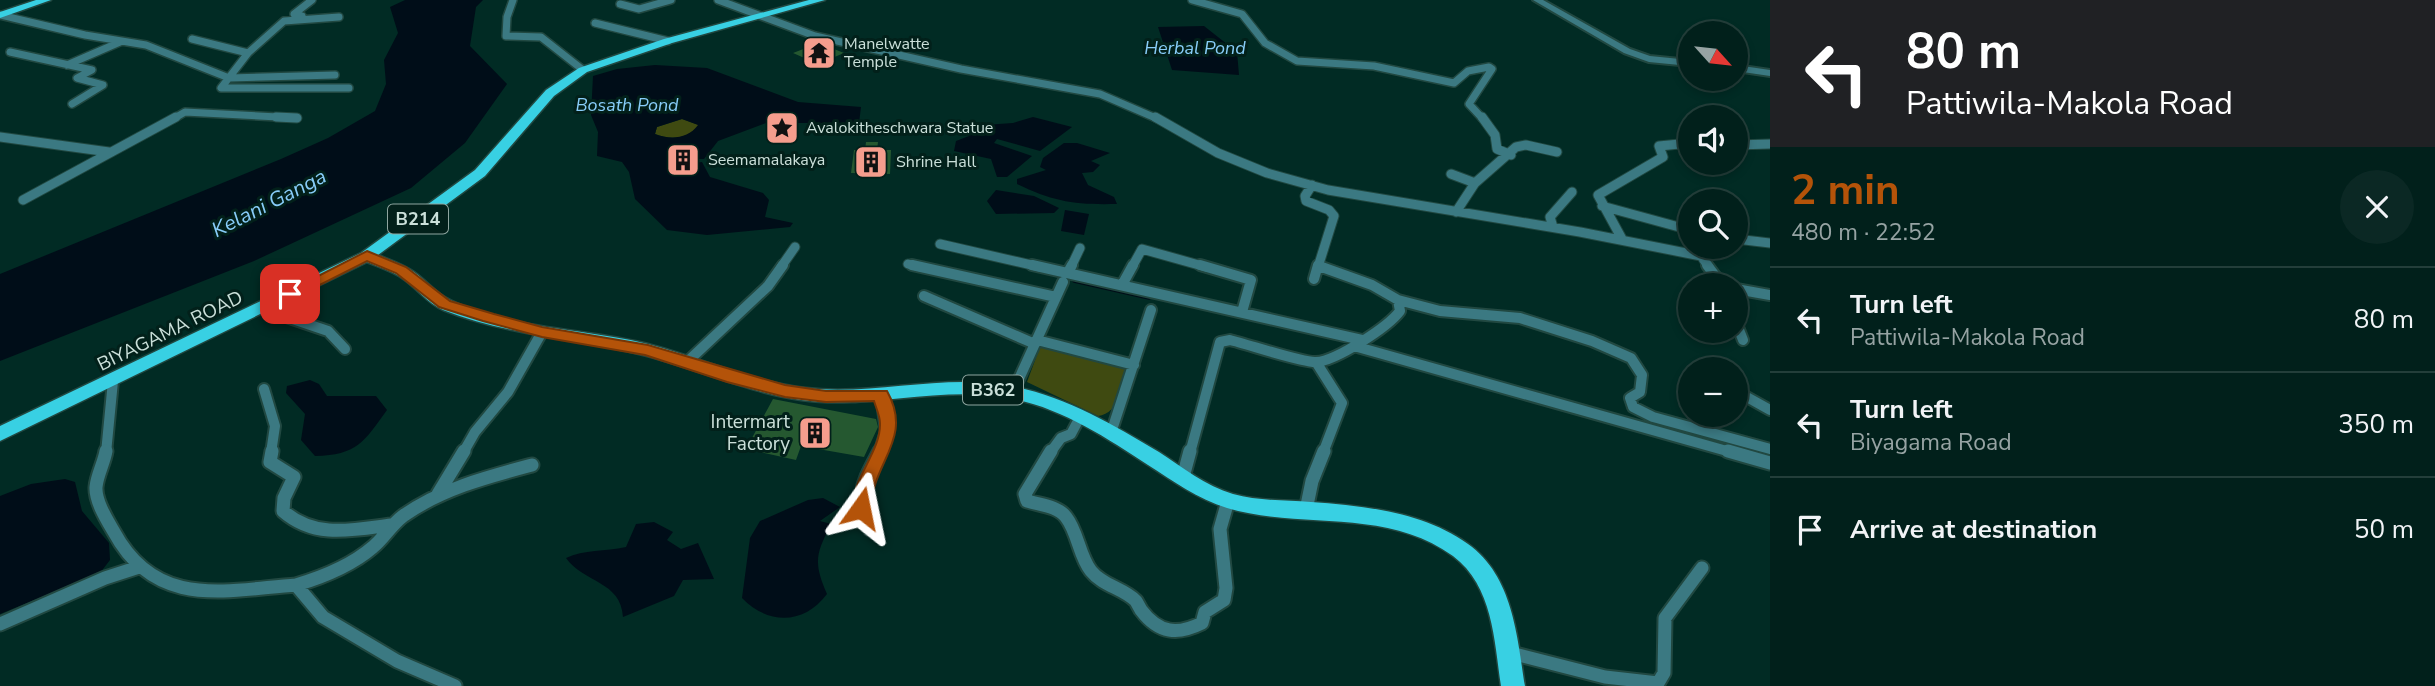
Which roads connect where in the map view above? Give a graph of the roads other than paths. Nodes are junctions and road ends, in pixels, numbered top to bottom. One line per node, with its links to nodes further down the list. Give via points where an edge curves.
1 (46, 0): 10 (main road)
2 (312, 0): 17 (street, via 294,15 342,15 287,20)
3 (513, 0): 20 (street, via 506,36 536,36 554,44)
4 (671, 0): 9 (street, via 656,8 636,10)
5 (718, 0): 11 (street)
6 (820, 0): 11 (main road, BIYAGAMA ROAD / B214)
7 (1192, 0): 34 (street, via 1242,14 1265,43 1297,61 1374,65 1454,83 1468,71 1489,67 1492,69 1469,104 1491,125 1497,149)
8 (1538, 0): 18 (street, via 1627,51)
9 (620, 4)
10 (0, 15): 14 (street)
11 (766, 15): 15 (main road, BIYAGAMA ROAD / B214); 37 (street, via 835,40 1100,94 1146,111 1218,153)
12 (595, 23): 15 (street)
13 (192, 39): 17 (street)
14 (122, 41): 19 (street); 24 (street, via 160,49)
15 (668, 41): 20 (main road, BIYAGAMA ROAD / B214)
16 (9, 52): 19 (street)
17 (247, 53): 24 (street)
18 (1678, 62)
19 (66, 65): 26 (street, via 92,70 78,79 103,83)
20 (583, 70): 50 (main road, BIYAGAMA ROAD / B214, via 551,93 480,173)
21 (1748, 70): 22 (street)
22 (1770, 73)
23 (335, 75): 24 (street)
24 (229, 78): 25 (street, via 221,88)
25 (349, 88)
26 (72, 104)
27 (297, 118): 32 (street, via 185,112)
28 (0, 136): 32 (street)
29 (1678, 144): 40 (street, via 1659,146 1663,157 1598,195)
30 (1770, 144): 31 (street)
31 (1748, 145)
32 (109, 152): 39 (street)
33 (1557, 152): 34 (street, via 1526,145 1516,147)
34 (1511, 155): 36 (street)
35 (1451, 174): 36 (street)
36 (1475, 183): 41 (street)
37 (1312, 185): 41 (street); 52 (street, via 1306,201 1334,216)
38 (1572, 192): 42 (street, via 1550,217)
39 (23, 200)
40 (1602, 206): 43 (street); 44 (street)
41 (1456, 212): 42 (street)
42 (1553, 227): 44 (street)
43 (1678, 227)
44 (1622, 239): 53 (street, via 1701,256)
45 (1748, 240): 46 (street)
46 (1770, 243)
47 (940, 244): 54 (street)
48 (796, 247): 69 (street, via 768,286)
49 (1080, 248): 54 (street)
50 (367, 256): 62 (main road, BIYAGAMA ROAD / B214); 65 (main road, B362, via 401,270 445,304)
51 (908, 264): 60 (street)
52 (1319, 266): 55 (street); 61 (street)
53 (1713, 273)
54 (1065, 277): 56 (street); 60 (street)
55 (1314, 279)
56 (1122, 285): 64 (street); 64 (street, via 1142,250 1150,250 1251,281)
57 (1748, 291): 58 (street)
58 (1770, 295)
59 (924, 296): 66 (street)
60 (1056, 297): 66 (street)
61 (1398, 300): 67 (street, via 1400,311 1395,318); 81 (street, via 1440,311 1520,318 1592,341 1631,358 1642,375 1640,392 1630,398 1633,407)
62 (265, 306): 68 (street, via 328,331); 72 (main road, BIYAGAMA ROAD / B214)
63 (1151, 310): 71 (street)
64 (1242, 313): 67 (street)
65 (542, 332): 69 (main road, B362, via 648,350); 85 (street, via 508,392 475,432)
66 (1036, 342): 71 (street); 74 (street)
67 (1358, 343): 70 (street); 82 (street)
68 (345, 349)
69 (687, 362): 75 (main road, B362, via 785,391)
70 (1316, 362): 84 (street, via 1230,340 1220,342); 87 (street, via 1342,403 1312,481)
71 (1134, 365): 79 (street)
72 (113, 381): 80 (main road, BIYAGAMA ROAD / B214); 90 (street, via 107,405 106,457 96,492)
73 (264, 389): 88 (street, via 275,426 270,462 294,477 283,511 304,528 327,533)
74 (1013, 392): 75 (main road, B362, via 925,389); 78 (main road, B362)
75 (881, 395): 89 (street, via 889,422 887,436 862,490 861,508)
76 (1748, 398): 77 (street)
77 (1770, 411)
78 (1080, 417): 79 (main road, B362); 86 (street, via 1050,453 1025,494 1027,501 1056,509 1067,518 1091,571 1136,601 1142,612 1167,631 1184,632 1202,623 1205,612 1224,600 1220,530)
79 (1111, 433): 84 (main road, B362)
80 (0, 434)
81 (1770, 449)
82 (1770, 463)
83 (532, 466): 85 (street)
84 (1183, 477): 86 (main road, B362)
85 (436, 496): 88 (street)
86 (1228, 500): 87 (main road, B362)
87 (1306, 510): 94 (main road, B362, via 1357,514 1419,528 1468,557 1485,574 1494,593)
88 (391, 525): 92 (street, via 362,555)
89 (870, 529)
90 (139, 567): 92 (street, via 179,587 204,593); 93 (street)
91 (1703, 568): 94 (street, via 1665,618 1664,673 1658,683 1610,679)
92 (296, 585): 95 (street, via 323,617 397,661)
93 (0, 624)
94 (1507, 652): 96 (main road, B362)
95 (455, 686)
96 (1513, 686)

